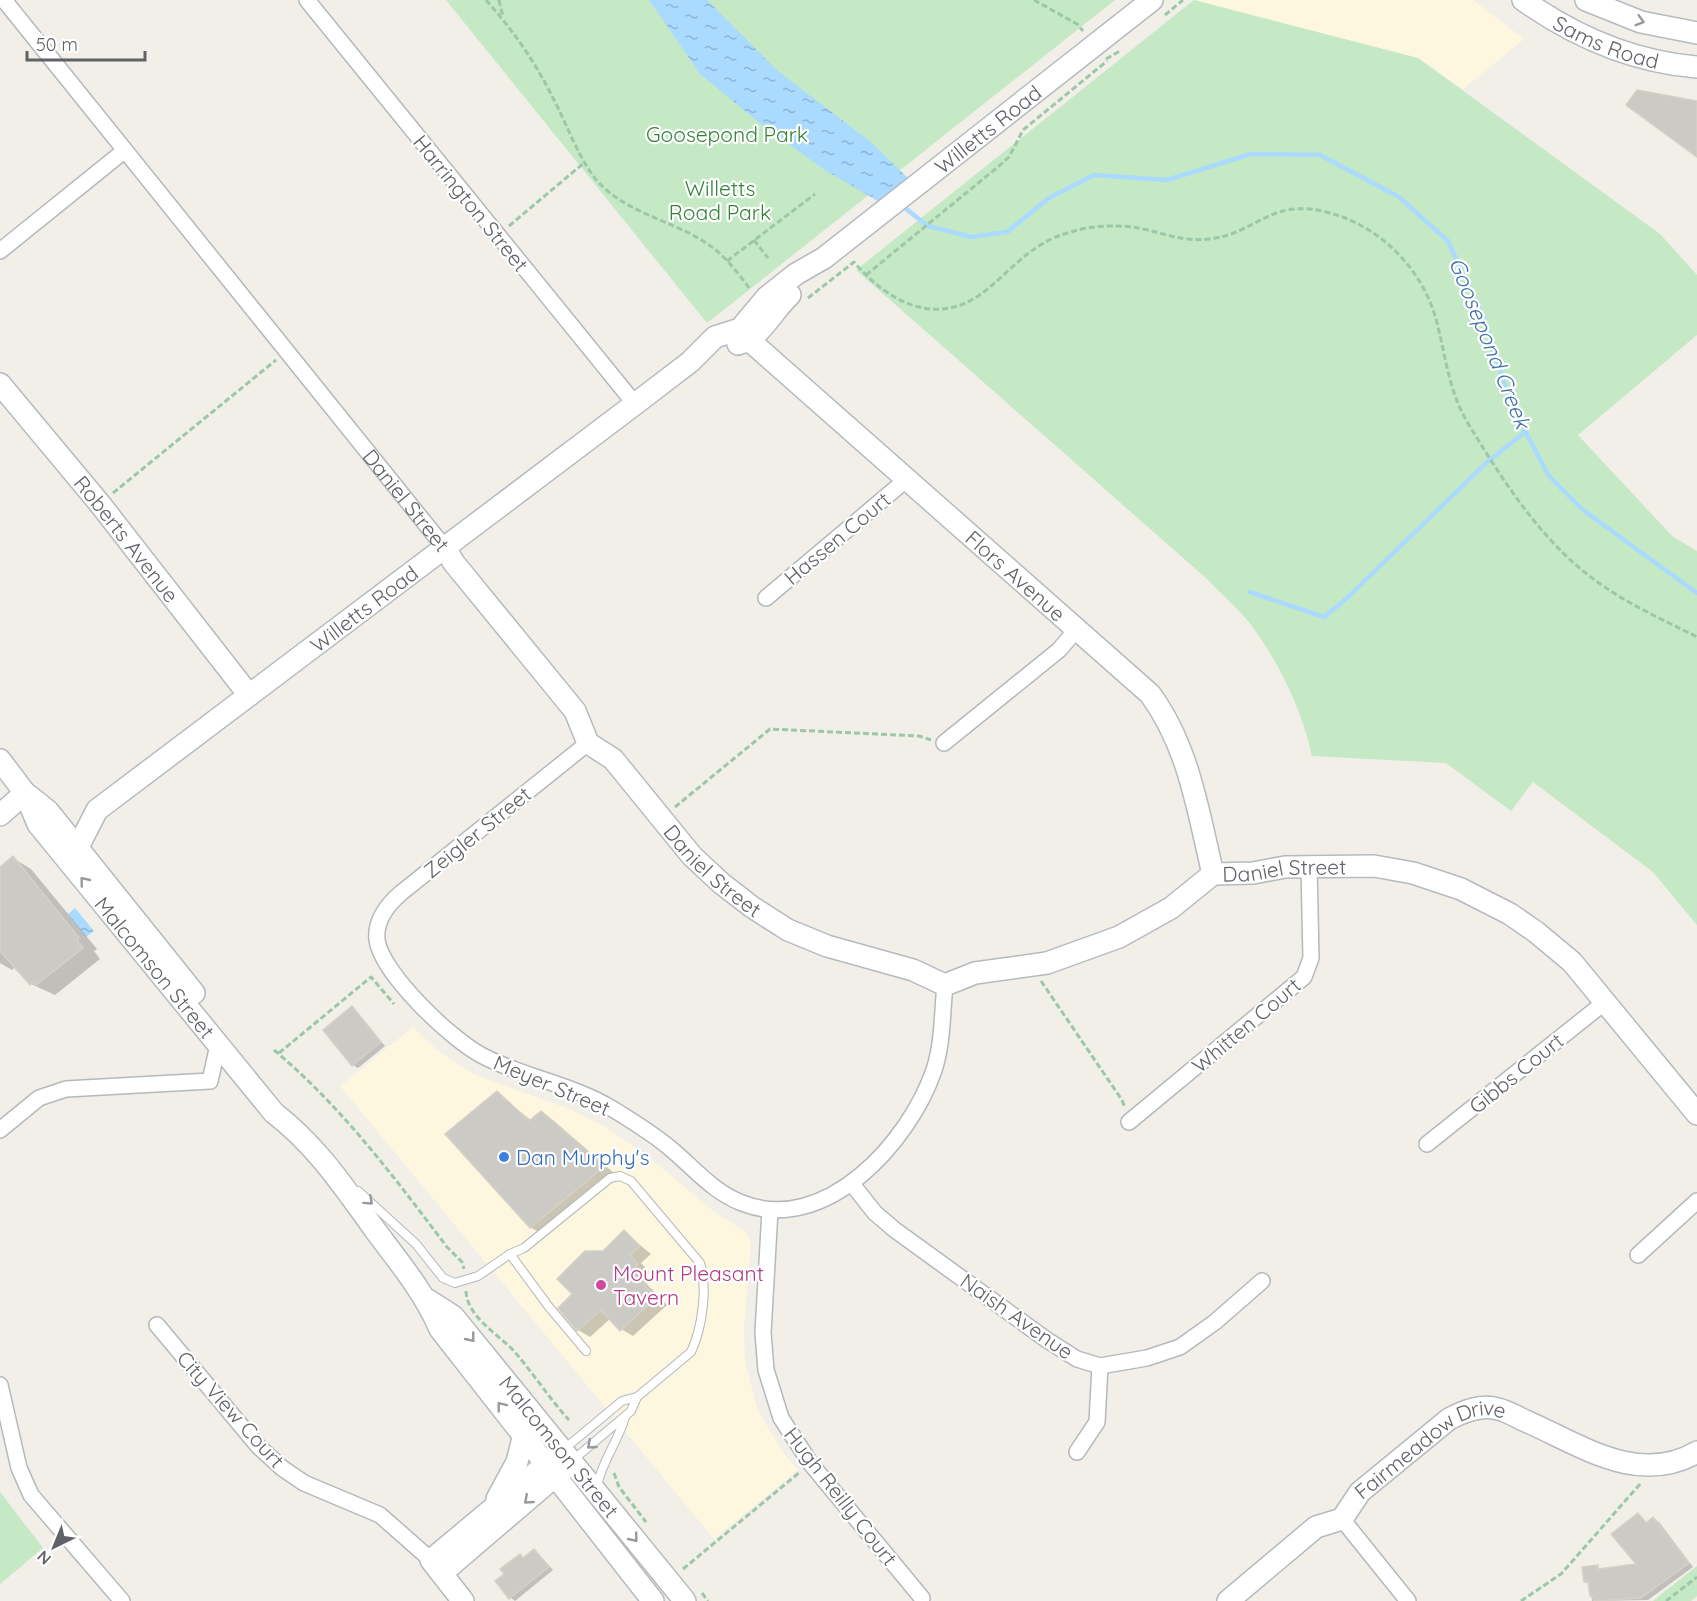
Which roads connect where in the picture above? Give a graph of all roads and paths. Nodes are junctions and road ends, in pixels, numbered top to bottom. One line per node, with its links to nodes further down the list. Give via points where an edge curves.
1 (4, 0): 14 (street, Daniel Street)
2 (308, 0): 17 (street, Harrington Street)
3 (486, 0): 9 (path)
4 (499, 0): 9 (path)
5 (1034, 0): 11 (path, via 1077,24)
6 (1152, 0): 25 (street, Willetts Road, via 824,258 774,310 758,334)
7 (1523, 0): 13 (street, Sams Road, via 1603,45)
8 (1586, 0): 10 (street, Sams Road, one-way to 10, via 1641,22)
9 (503, 19): 15 (path, via 552,95)
10 (1697, 33)
11 (1087, 35)
12 (1107, 61): 22 (path, via 1023,130 1009,157)
13 (1697, 67)
14 (124, 151): 19 (street); 26 (street, Daniel Street)
15 (585, 162): 17 (path); 21 (path, via 601,185 615,196 704,241)
16 (814, 194): 18 (path)
17 (497, 236): 28 (street, Harrington Street)
18 (754, 240): 20 (path); 21 (path)
19 (0, 251)
20 (768, 258)
21 (727, 261): 23 (path)
22 (866, 276): 24 (path, via 854,262); 34 (path, via 901,302 932,308 950,306 983,292 1034,248 1072,231 1118,226 1191,240 1213,239 1285,210 1318,210 1358,224 1381,239 1417,277 1436,321 1449,381 1466,421 1532,517 1562,552 1599,583)
23 (756, 295)
24 (802, 302)
25 (745, 334): 28 (street, Willetts Road, via 690,362); 29 (street, Flors Avenue)
26 (286, 351): 30 (path); 31 (street, Daniel Street)
27 (0, 384): 30 (street, Roberts Avenue)
28 (635, 404): 31 (street, Willetts Road)
29 (907, 478): 32 (street, Hassen Court); 33 (street, Flors Avenue)
30 (100, 504): 35 (street, Roberts Avenue)
31 (445, 548): 35 (street, Willetts Road); 36 (street, Daniel Street, via 575,711)
32 (766, 598)
33 (1077, 629): 37 (street, via 1059,650); 44 (street, Flors Avenue, via 1150,694 1167,716 1189,773)
34 (1697, 637)
35 (249, 695): 42 (street, Willetts Road, via 97,810)
36 (588, 743): 41 (street, Daniel Street, via 613,759); 45 (street, Zeigler Street, via 392,901)
37 (944, 743): 41 (path, via 919,736 770,729)
38 (0, 760): 39 (street, Malcomson Street)
39 (25, 793): 40 (street); 42 (street, Malcomson Street, via 48,811); 50 (street, Malcomson Street, one-way to 39, via 38,824)
40 (0, 815)
41 (661, 819): 47 (street, Daniel Street, via 721,883 789,930 827,946 912,969)
42 (78, 847): 56 (street, Malcomson Street, via 281,1102)
43 (1309, 867): 44 (street, Daniel Street); 48 (street, Daniel Street, via 1374,866 1413,873 1461,889 1536,932 1572,962); 54 (street, Whitten Court, via 1311,958 1304,977)
44 (1213, 874): 46 (street, Daniel Street, via 1171,908 1119,938)
45 (377, 929): 61 (street, Meyer Street, via 377,941 393,971 450,1035 482,1056 596,1099 645,1129 713,1187 742,1204)
46 (1035, 965): 47 (street, Daniel Street, via 975,973); 54 (path, via 1040,979 1122,1100)
47 (945, 985): 59 (street, Meyer Street, via 940,1044 925,1094 892,1143)
48 (1605, 1002): 53 (street, Daniel Street); 57 (street, Gibbs Court)
49 (394, 1004): 52 (path, via 371,977)
50 (218, 1045): 55 (street, via 210,1081 66,1089 39,1098); 56 (street, Malcomson Street, via 274,1113)
51 (274, 1050): 52 (path)
52 (279, 1053): 64 (path, via 352,1126 462,1262)
53 (1692, 1110)
54 (1128, 1122)
55 (0, 1130)
56 (299, 1132): 58 (street, Malcomson Street)
57 (1427, 1144)
58 (325, 1162): 62 (lane, one-way to 62, via 416,1244 442,1278 455,1283 467,1281); 67 (street, Malcomson Street)
59 (852, 1184): 61 (street, Meyer Street, via 808,1206); 70 (street, Naish Avenue, via 875,1213 895,1230 1047,1341 1077,1359)
60 (1697, 1202): 63 (street)
61 (770, 1210): 79 (street, Hugh Reilly Court, via 763,1333 766,1370 781,1418)
62 (510, 1254): 69 (lane); 72 (lane, via 524,1248 610,1178 620,1176 636,1186 700,1263 704,1274 696,1342 691,1352)
63 (1638, 1256)
64 (465, 1273)
65 (1262, 1281): 70 (street, Naish Avenue, via 1179,1347 1148,1358)
66 (466, 1292): 74 (path, via 476,1313 513,1350)
67 (428, 1300): 75 (street, Malcomson Street, one-way to 67, via 440,1329); 78 (street, Malcomson Street, one-way to 78, via 453,1316)
68 (157, 1324): 87 (street, City View Court, via 258,1446 282,1468 304,1483 380,1515)
69 (586, 1351)
70 (1100, 1366): 76 (street, via 1097,1422)
71 (0, 1385): 93 (street, via 19,1468 31,1495)
72 (637, 1397): 73 (lane); 78 (lane, via 622,1401)
73 (626, 1416): 78 (lane, one-way to 78); 82 (lane)
74 (569, 1420)
75 (524, 1434): 78 (street, Malcomson Street); 83 (street, via 518,1462)
76 (1077, 1452)
77 (1697, 1452): 84 (street, Fairmeadow Drive, via 1680,1462 1655,1467 1619,1462 1498,1408 1464,1411 1360,1492)
78 (559, 1463): 82 (street, Malcomson Street); 83 (street); 87 (street, one-way to 87); 95 (street, Malcomson Street)
79 (811, 1464): 88 (path); 92 (street, Hugh Reilly Court)
80 (615, 1467): 85 (path, via 616,1482)
81 (1647, 1483): 99 (path, via 1640,1483 1561,1574)
82 (596, 1491): 91 (street, Malcomson Street, one-way to 91)
83 (491, 1510): 87 (street)
84 (1342, 1519): 97 (street, Fairmeadow Drive, via 1316,1527); 98 (street)
85 (648, 1524)
86 (676, 1560): 88 (path)
87 (436, 1566): 94 (street)
88 (683, 1569): 89 (path)
89 (690, 1577)
90 (1697, 1577): 100 (path)
91 (690, 1593): 96 (path)
92 (922, 1598)
93 (122, 1601)
94 (463, 1601)
95 (653, 1601)
96 (708, 1601)
97 (1228, 1601)
98 (1408, 1601)
99 (1521, 1601)
100 (1666, 1601)

